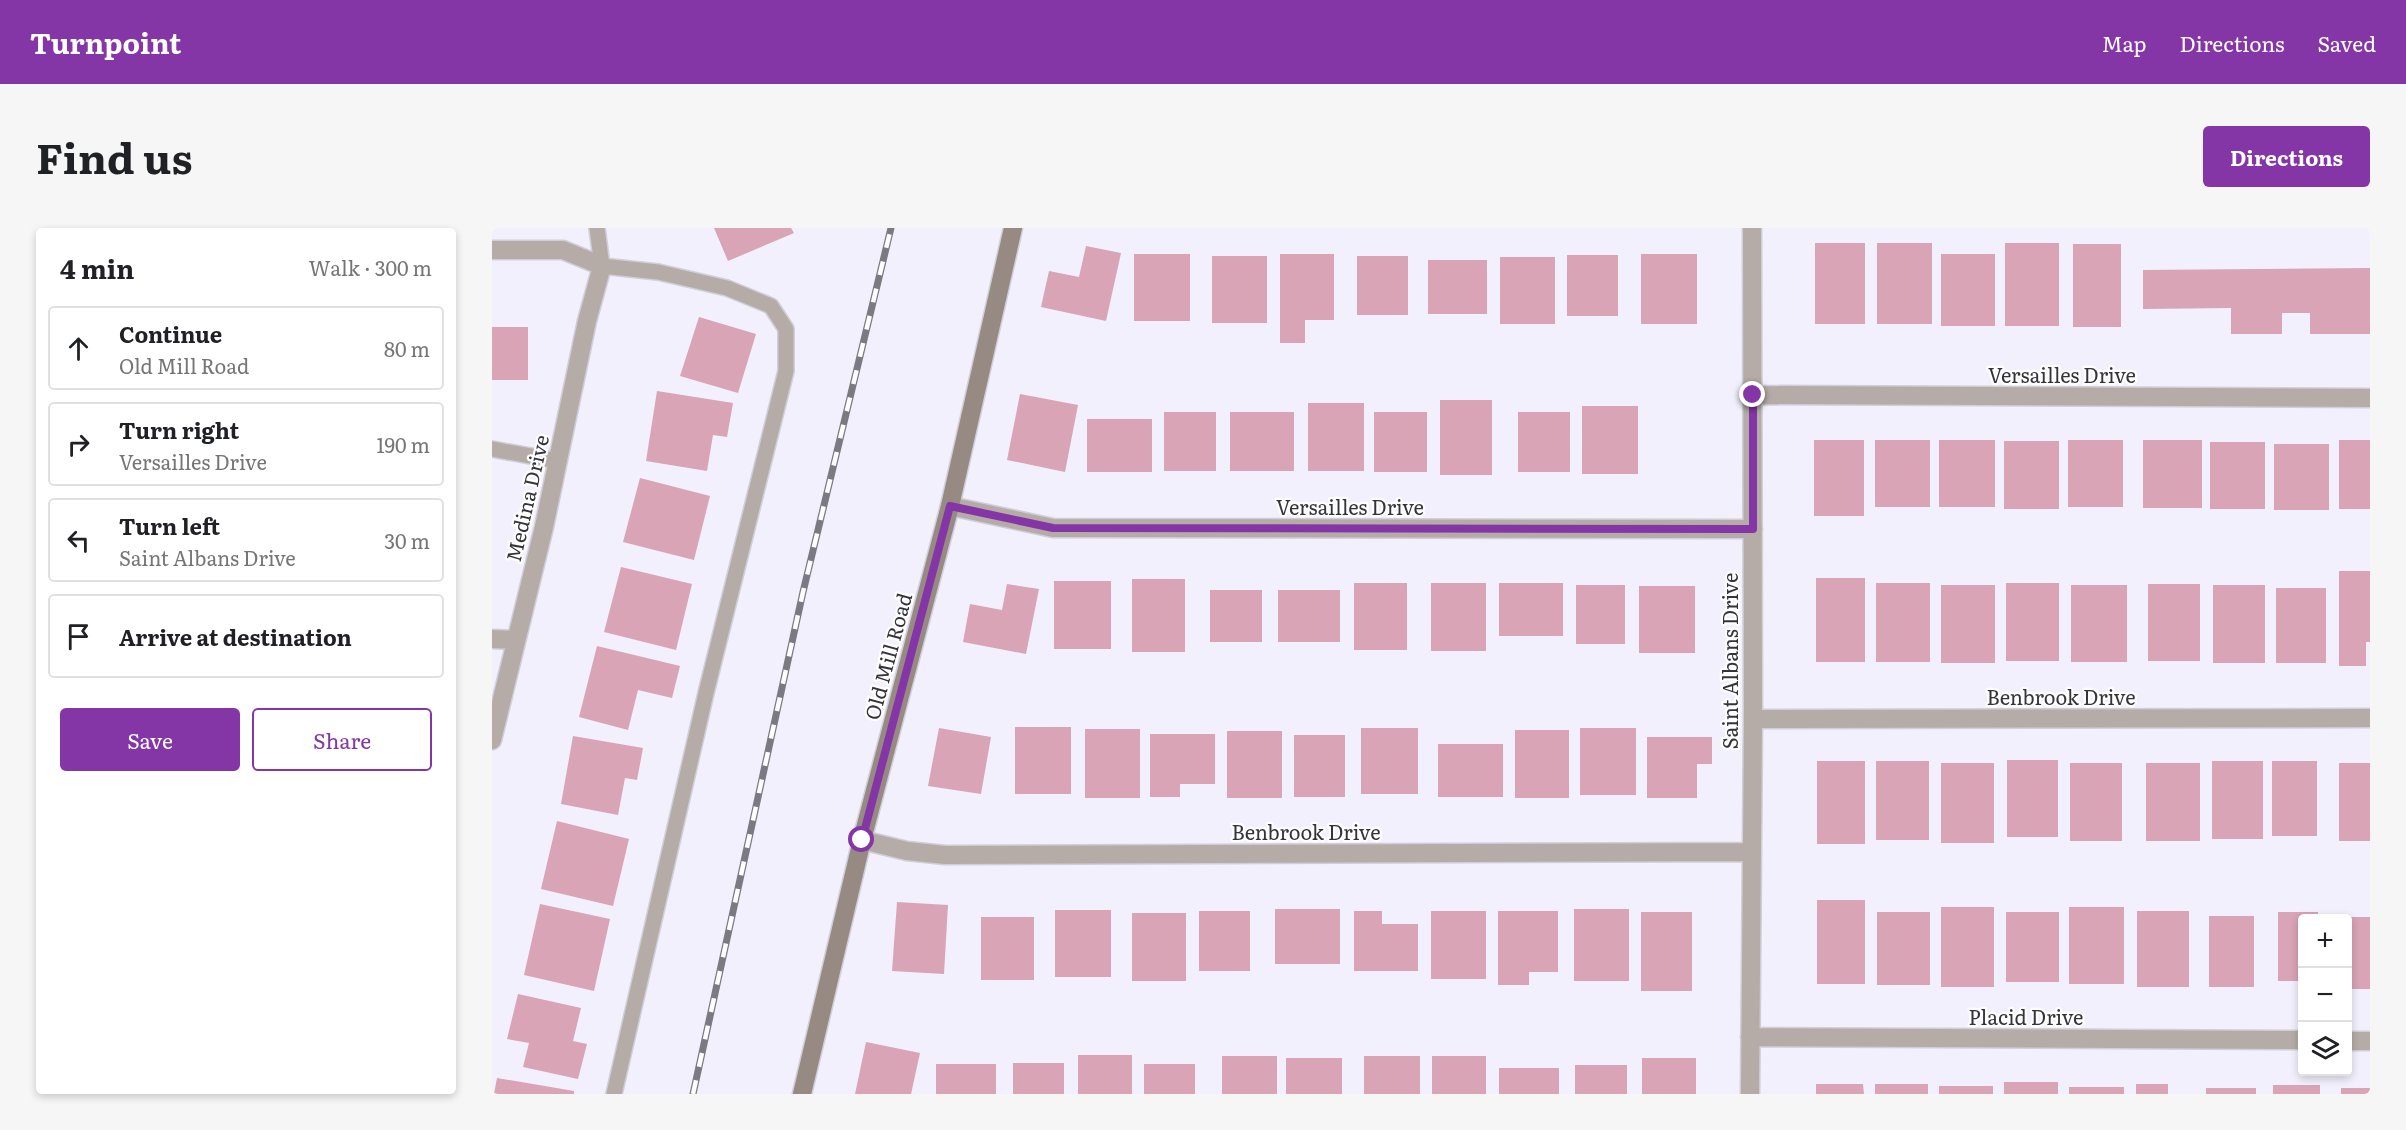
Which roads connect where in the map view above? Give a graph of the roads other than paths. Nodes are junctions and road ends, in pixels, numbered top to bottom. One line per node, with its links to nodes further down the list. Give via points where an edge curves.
1 (597, 228): 5 (lane)
2 (1013, 228): 10 (street, Old Mill Road)
3 (1752, 228): 6 (street, Saint Albans Drive)
4 (492, 250): 5 (street, via 563,250)
5 (602, 266): 9 (street, Medina Drive, via 586,321); 23 (lane, via 728,288 771,306 786,329 786,371 706,693)
6 (1753, 395): 7 (street, Versailles Drive); 11 (street, Saint Albans Drive)
7 (2370, 398)
8 (492, 449): 9 (lane)
9 (558, 461): 13 (street, Medina Drive)
10 (950, 506): 11 (street, Versailles Drive, via 1053,528); 17 (street, Old Mill Road)
11 (1753, 529): 15 (street, Saint Albans Drive)
12 (492, 639): 13 (street)
13 (516, 640): 16 (street, Medina Drive)
14 (2370, 718): 15 (street, Benbrook Drive)
15 (1753, 719): 18 (street, Saint Albans Drive)
16 (492, 740)
17 (862, 840): 18 (street, Benbrook Drive, via 945,855); 24 (street, Old Mill Road)
18 (1751, 852): 19 (street, Saint Albans Drive)
19 (1750, 1037): 20 (street, Placid Drive); 25 (street, Saint Albans Drive)
20 (2298, 1040)
21 (2352, 1041): 22 (street)
22 (2370, 1041)
23 (614, 1094)
24 (802, 1094)
25 (1750, 1094)

